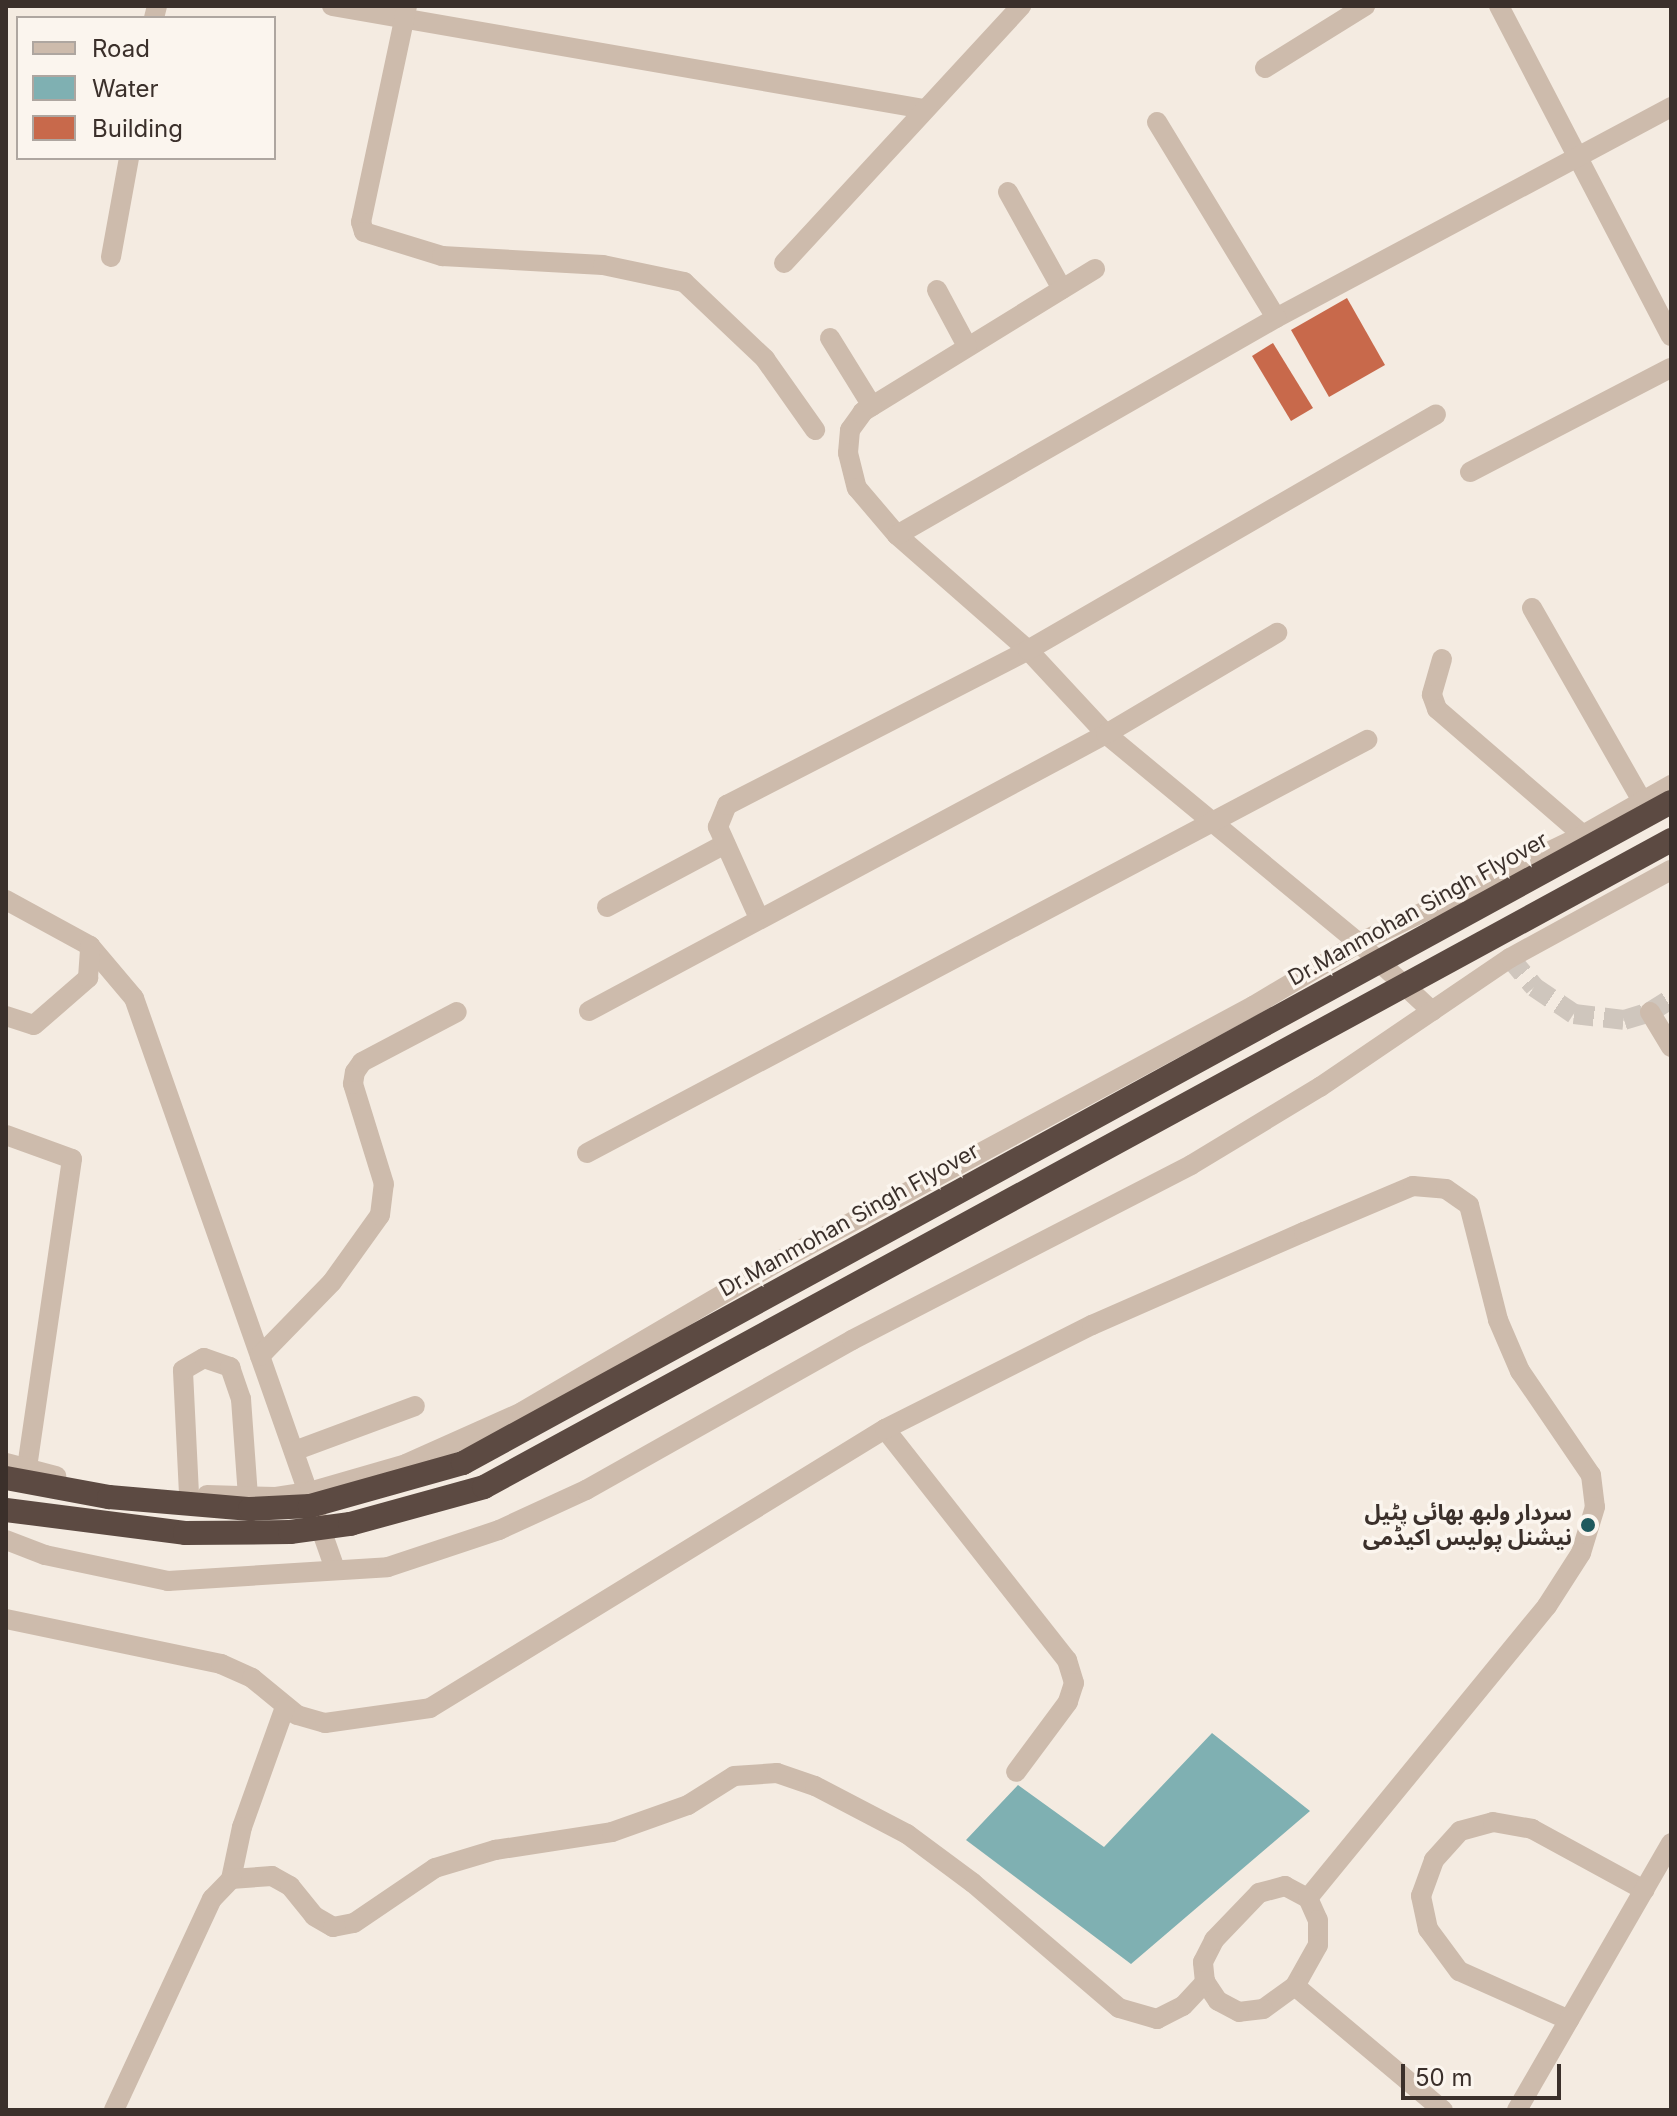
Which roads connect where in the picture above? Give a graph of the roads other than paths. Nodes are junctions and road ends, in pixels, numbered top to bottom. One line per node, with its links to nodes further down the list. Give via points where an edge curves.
1 (332, 6): 5 (street)
2 (1021, 6): 8 (street)
3 (1365, 6): 6 (street)
4 (1499, 6): 10 (street)
5 (406, 11): 8 (street); 25 (street, via 363,207 364,232 442,256 603,265 684,282 765,359)
6 (1265, 68)
7 (1671, 107): 10 (street)
8 (924, 109): 14 (street)
9 (1157, 122): 18 (street)
10 (1580, 156): 18 (street); 19 (street)
11 (129, 160): 13 (street)
12 (1008, 192): 16 (street)
13 (111, 257)
14 (784, 263)
15 (1095, 269): 16 (street)
16 (1062, 289): 21 (street)
17 (937, 290): 21 (street)
18 (1276, 318): 27 (street)
19 (1671, 336)
20 (830, 338): 23 (street)
21 (967, 346): 23 (street)
22 (1671, 368): 26 (street)
23 (872, 406): 27 (street, via 850,430 848,453 857,488)
24 (1436, 414): 30 (street)
25 (815, 430)
26 (1470, 472)
27 (897, 535): 30 (street)
28 (1532, 608): 35 (street)
29 (1277, 633): 32 (street)
30 (1028, 650): 32 (street); 40 (street, via 727,805 718,827)
31 (1442, 659): 38 (street, via 1432,695 1437,709)
32 (1106, 734): 37 (street); 44 (street)
33 (1367, 740): 37 (street)
34 (1671, 785): 35 (street)
35 (1642, 801): 38 (street)
36 (1671, 802): 60 (highway, Dr.Manmohan Singh Flyover, via 463,1463 310,1506 250,1509 109,1497)
37 (1208, 821): 45 (street); 54 (street)
38 (1583, 835): 45 (street)
39 (1671, 840): 64 (highway, via 484,1487 350,1524 290,1532 185,1533)
40 (725, 844): 43 (street); 44 (street)
41 (1671, 870): 48 (street, via 1510,958)
42 (6, 900): 46 (street)
43 (607, 907)
44 (758, 916): 47 (street)
45 (1359, 943): 48 (street); 61 (street, via 1253,1006 785,1258 522,1412 406,1464)
46 (90, 946): 51 (street, via 88,978 34,1025); 55 (street, via 134,998)
47 (589, 1011)
48 (1432, 1011): 66 (street, via 1191,1165 852,1340 554,1507 388,1567)
49 (457, 1012): 55 (street, via 362,1062 355,1072 353,1084 384,1184 380,1215 324,1292)
50 (1650, 1012): 52 (street)
51 (6, 1016)
52 (1671, 1047)
53 (6, 1135): 60 (street, via 72,1159)
54 (587, 1153)
55 (260, 1356): 58 (street)
56 (415, 1406): 58 (street)
57 (885, 1429): 68 (street, via 430,1708 325,1723); 69 (street, via 1067,1660 1074,1683 1068,1702); 73 (street, via 1092,1325 1413,1186 1446,1189 1469,1205 1498,1320 1520,1371 1591,1475 1595,1507 1581,1553 1547,1606)
58 (294, 1451): 61 (street)
59 (6, 1463): 60 (street)
60 (16, 1474): 62 (street)
61 (309, 1492): 63 (street); 66 (street)
62 (189, 1494): 63 (street); 63 (street, via 183,1370 204,1358 230,1367 241,1399)
63 (248, 1496)
64 (6, 1510)
65 (6, 1540): 66 (street, via 45,1555 168,1581)
66 (335, 1569)
67 (6, 1619): 68 (street, via 221,1664 252,1678)
68 (285, 1707): 71 (street, via 242,1827)
69 (1016, 1772)
70 (1671, 1843): 72 (street)
71 (231, 1879): 74 (street, via 272,1876 290,1886 314,1916 333,1927 344,1925 435,1868 495,1850 612,1832 688,1805 734,1776 777,1773 815,1786 907,1834 1119,2008 1157,2019 1183,2006); 77 (street, via 212,1899)
72 (1644, 1890): 76 (street); 76 (street, via 1532,1829 1493,1822 1460,1831 1434,1860 1421,1896 1428,1929 1459,1971)
73 (1308, 1898): 74 (street, via 1285,1886 1259,1893 1214,1940 1203,1962); 75 (street, via 1318,1920 1318,1945)
74 (1205, 1982): 75 (street, via 1218,2001 1239,2012 1263,2009)
75 (1295, 1986): 78 (street)
76 (1569, 2020): 79 (street)
77 (114, 2110)
78 (1443, 2110)
79 (1517, 2110)

